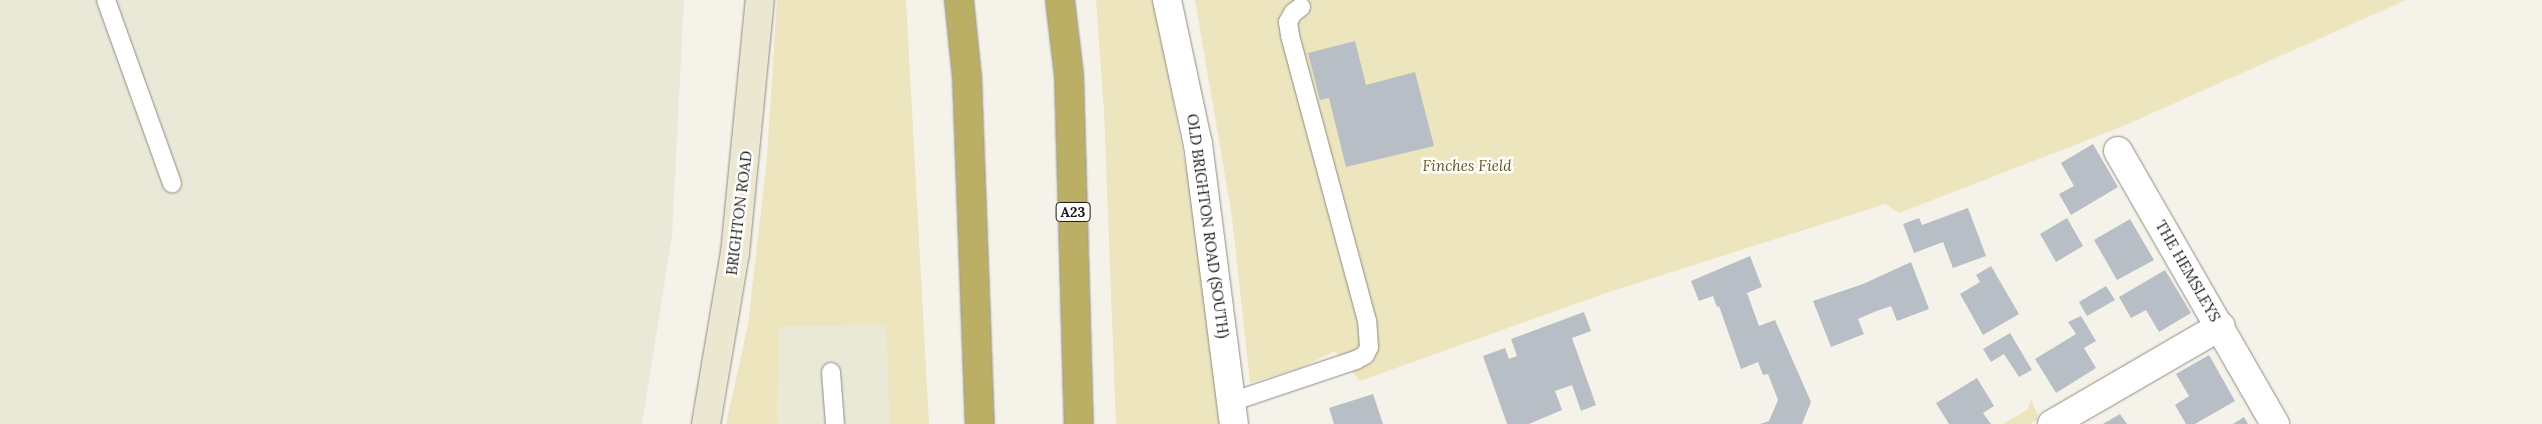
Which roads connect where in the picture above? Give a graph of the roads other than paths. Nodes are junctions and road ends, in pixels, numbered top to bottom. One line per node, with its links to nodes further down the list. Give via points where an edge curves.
1 (106, 0): 8 (lane)
2 (760, 0): 12 (street, BRIGHTON ROAD, via 736,245)
3 (960, 0): 14 (highway, via 967,77)
4 (1060, 0): 15 (highway, A23, via 1069,76)
5 (1168, 0): 11 (street, OLD BRIGHTON ROAD (SOUTH), via 1198,144)
6 (1301, 7): 11 (lane, via 1292,13 1288,22 1290,35 1367,322 1369,347 1356,360)
7 (2118, 151): 9 (street, THE HEMSLEYS)
8 (172, 183)
9 (2221, 326): 16 (street, THE HEMSLEYS); 17 (street)
10 (832, 372): 13 (lane)
11 (1233, 413)
12 (706, 424)
13 (834, 424)
14 (980, 424)
15 (1079, 424)
16 (2052, 424)
17 (2275, 424)

